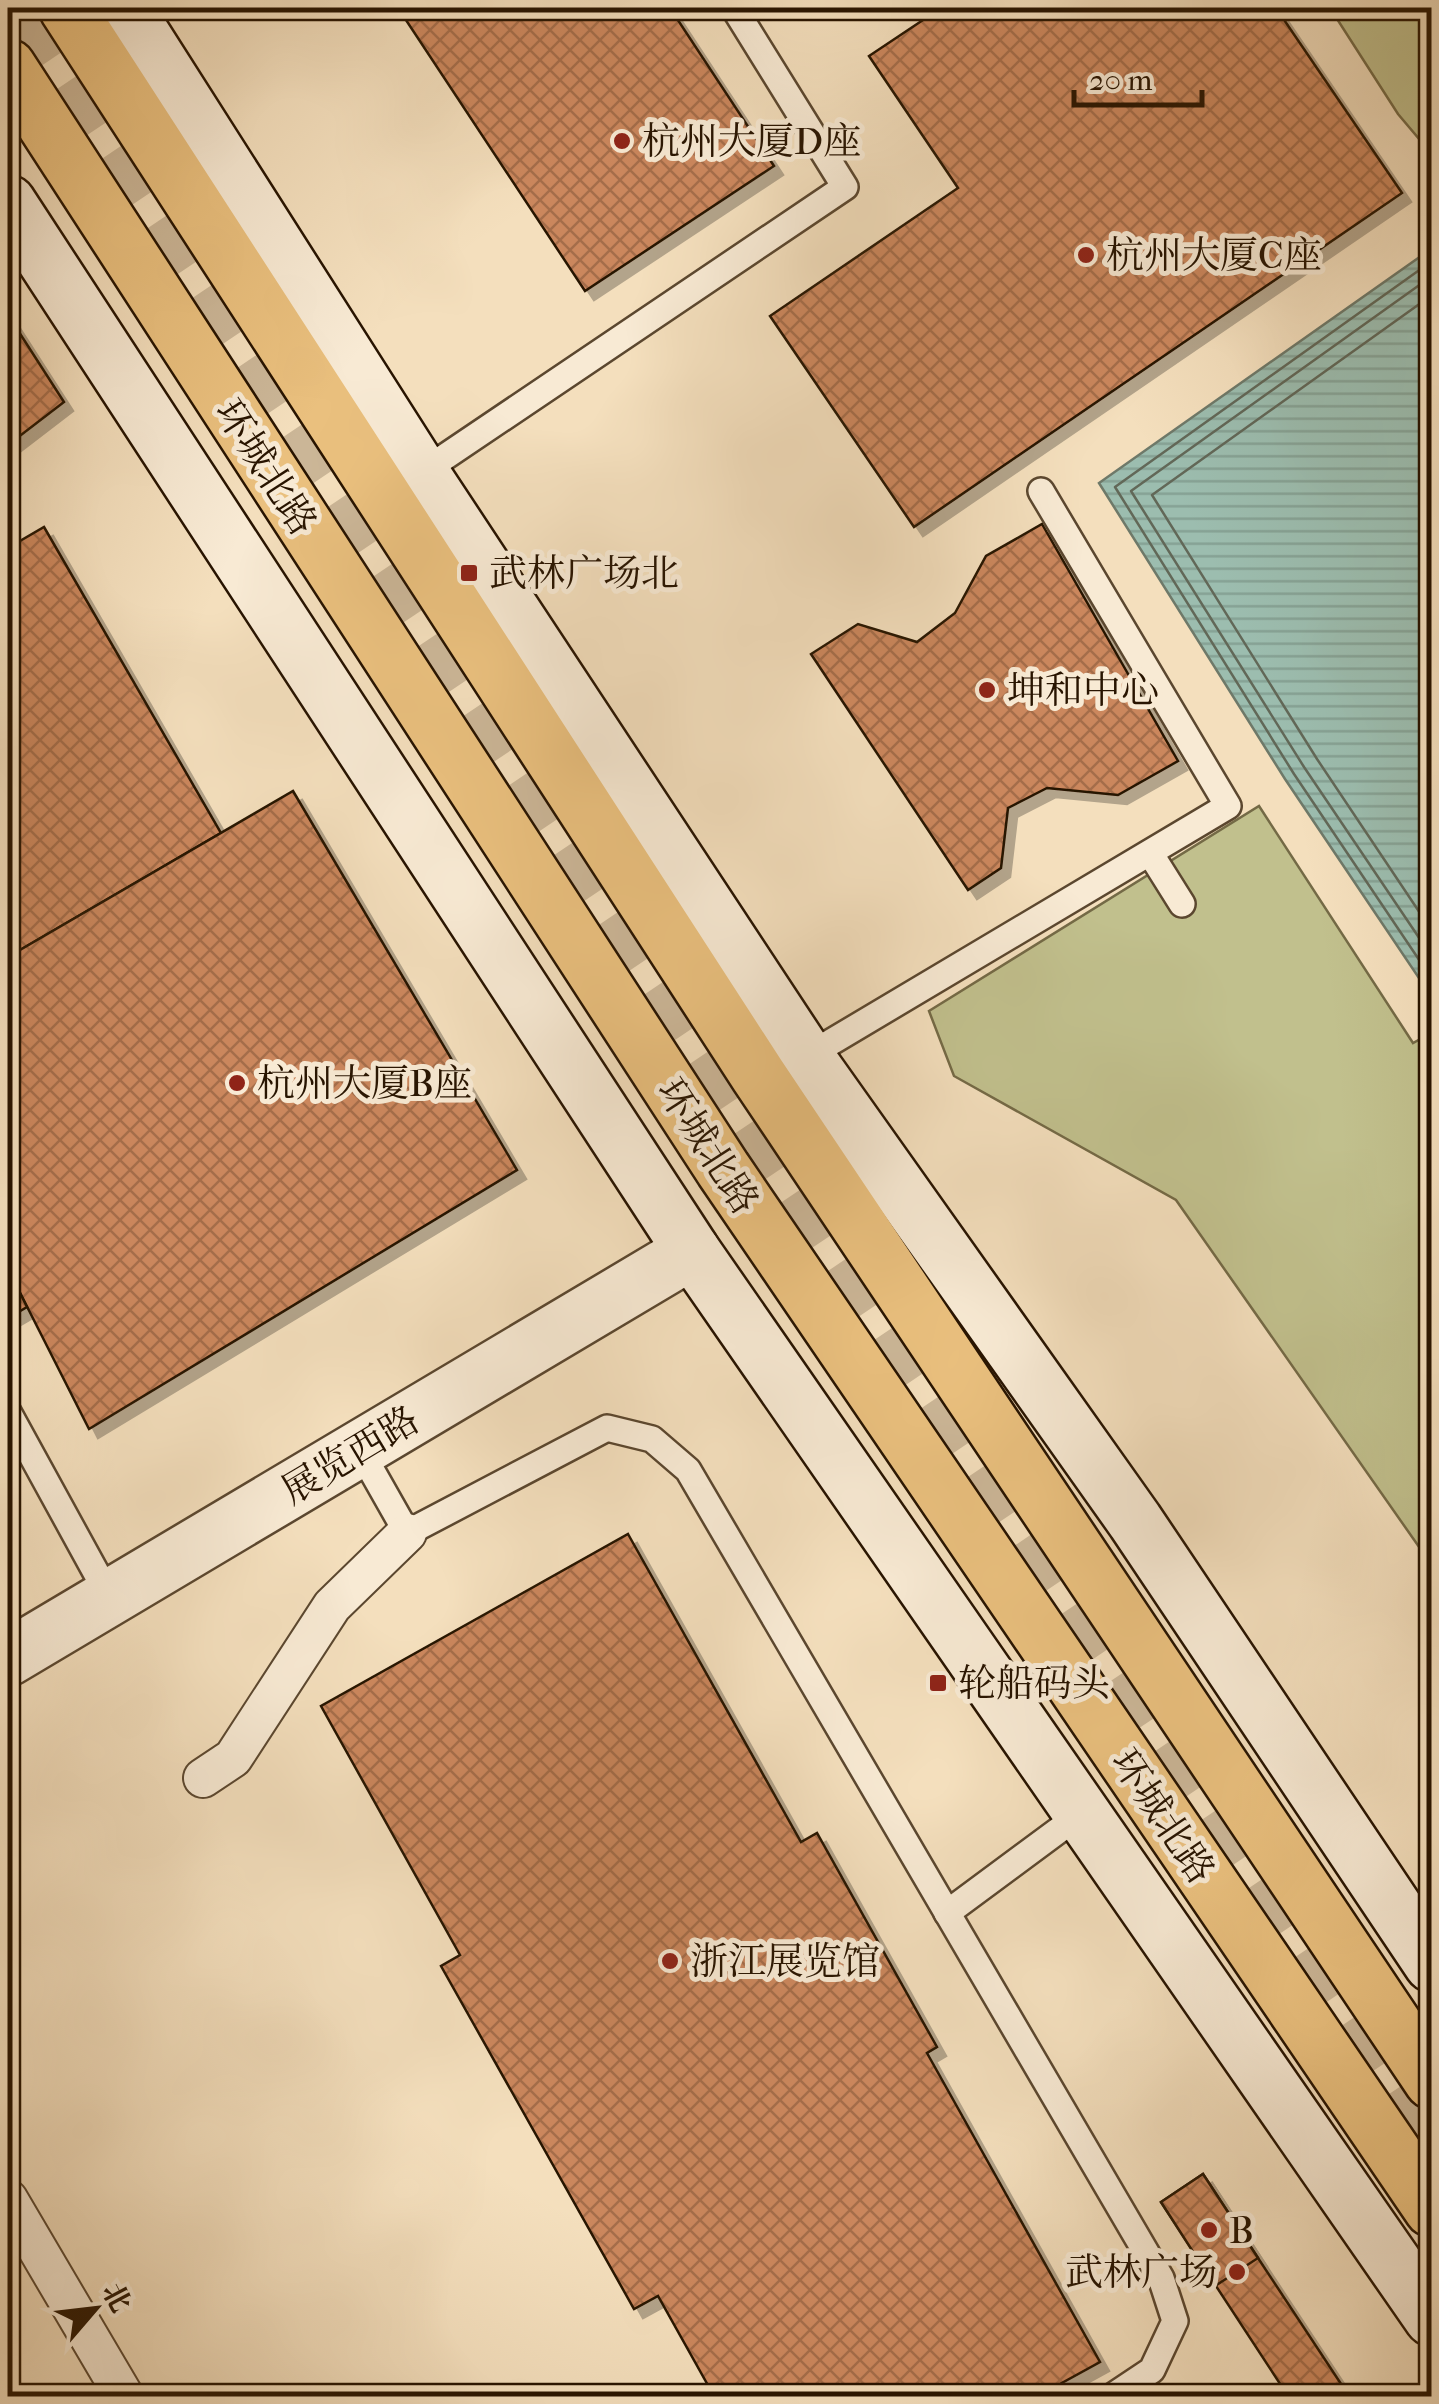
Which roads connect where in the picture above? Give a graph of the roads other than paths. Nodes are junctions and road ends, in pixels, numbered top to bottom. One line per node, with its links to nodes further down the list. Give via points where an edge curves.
1 (67, 8): 21 (main road, 环城北路, via 758,1075)
2 (126, 8): 6 (main road)
3 (734, 8): 6 (lane, via 845,187)
4 (8, 67): 23 (main road, 环城北路, via 723,1170)
5 (8, 203): 11 (main road, 环城北路)
6 (421, 473): 10 (main road)
7 (1041, 492): 8 (lane, via 1228,806)
8 (1150, 853): 9 (lane); 10 (lane)
9 (1182, 904)
10 (806, 1056): 20 (main road, via 1134,1522)
11 (692, 1251): 13 (main road, 展览西路); 18 (main road, 环城北路)
12 (8, 1412): 15 (lane)
13 (360, 1450): 14 (lane); 15 (main road, 展览西路)
14 (407, 1533): 17 (street, via 332,1606 233,1758); 19 (lane, via 607,1428 652,1439 688,1470)
15 (110, 1598): 16 (main road, 展览西路)
16 (8, 1658)
17 (203, 1778)
18 (1082, 1813): 19 (lane); 24 (main road, 环城北路)
19 (947, 1913): 26 (lane, via 1160,2278 1175,2322 1152,2370)
20 (1432, 1964)
21 (1432, 2081)
22 (8, 2199): 25 (street)
23 (1432, 2209)
24 (1432, 2318)
25 (124, 2396)
26 (1113, 2396)

